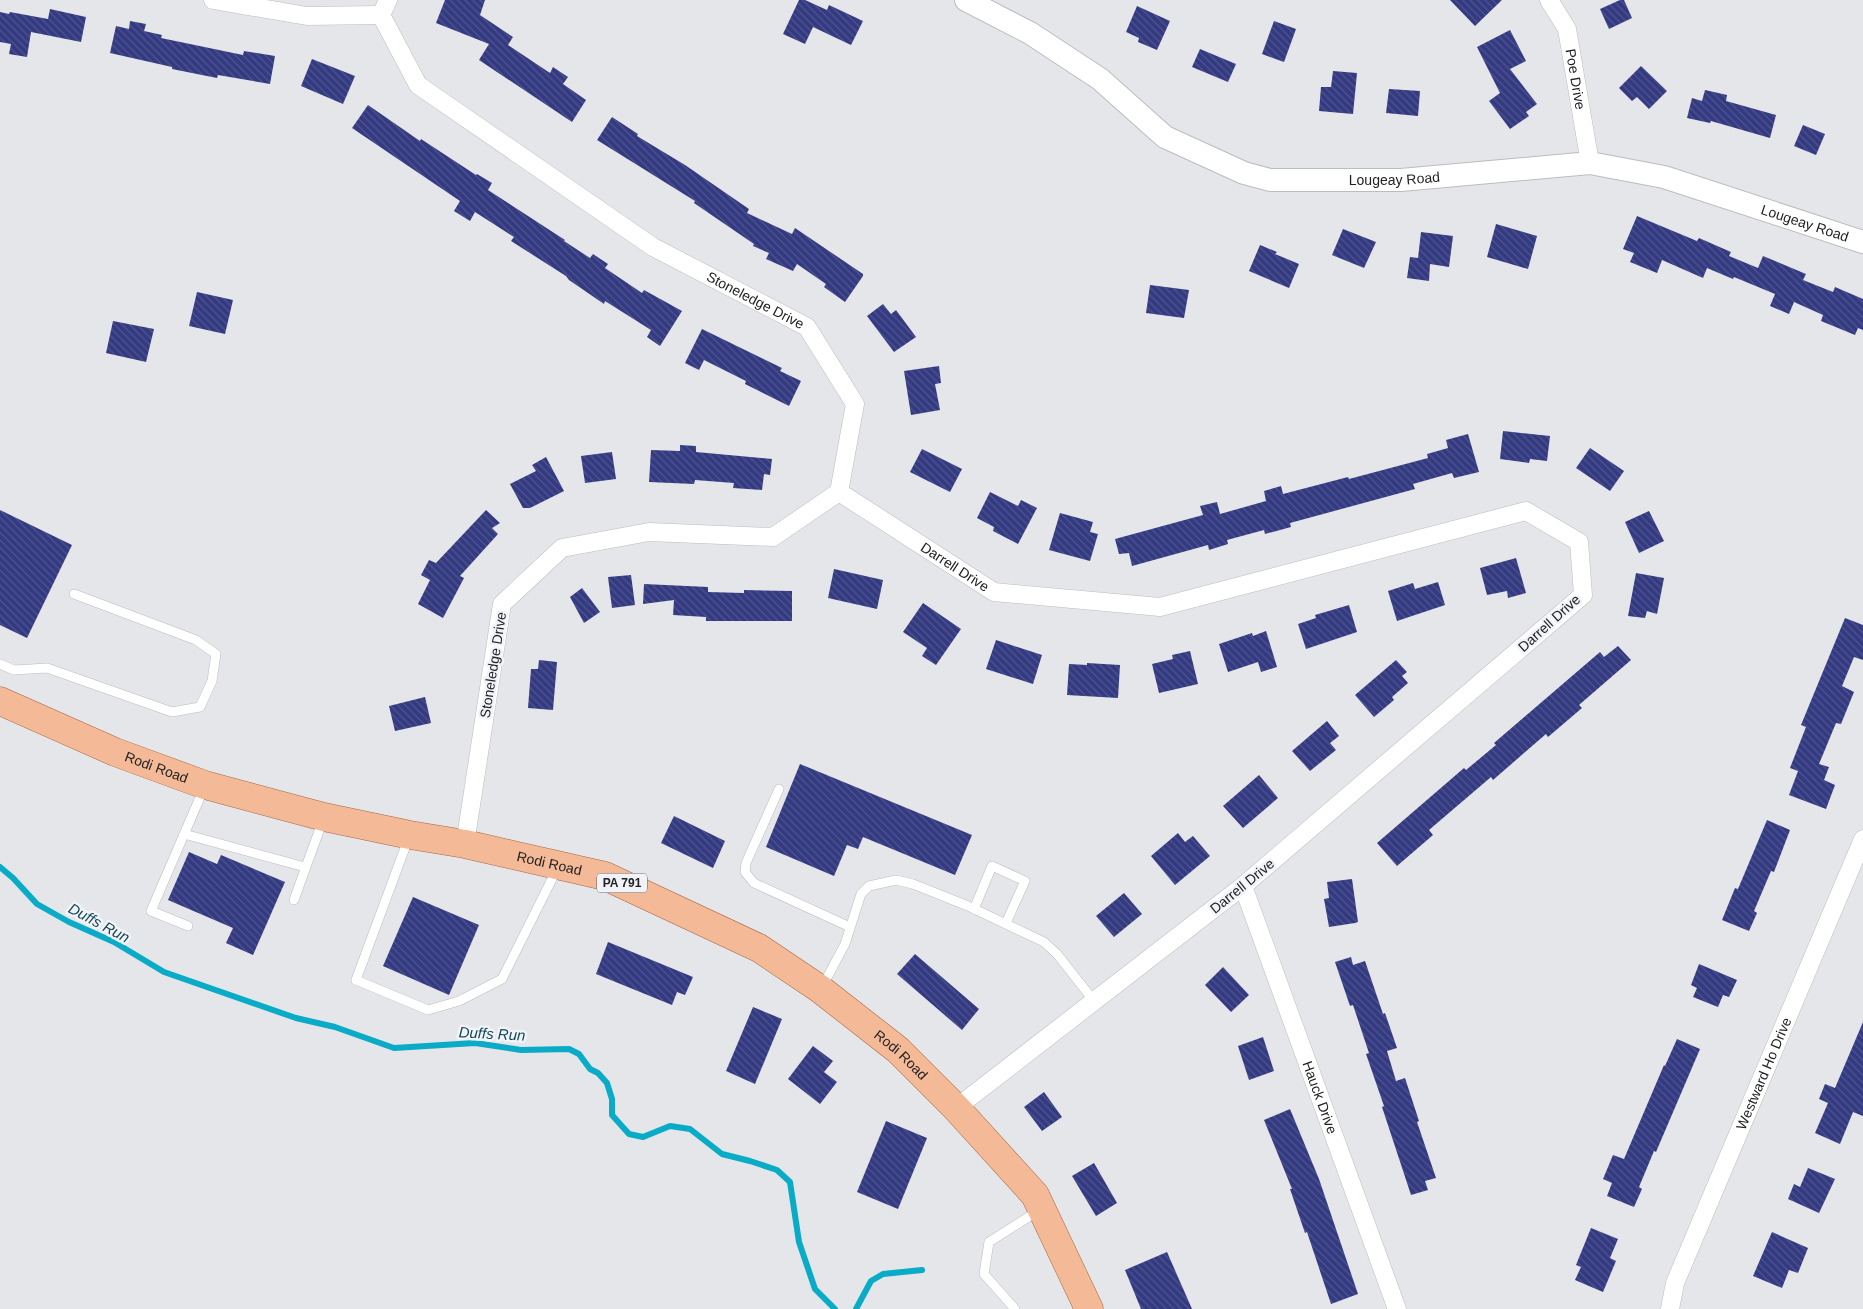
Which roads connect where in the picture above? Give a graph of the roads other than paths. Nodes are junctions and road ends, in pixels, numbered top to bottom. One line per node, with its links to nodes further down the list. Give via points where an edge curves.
1 (213, 0): 4 (street, via 307,16)
2 (966, 0): 5 (street, Lougeay Road, via 1030,33 1100,78 1165,137 1244,173 1270,180 1401,180)
3 (1549, 0): 5 (street, Poe Drive, via 1567,29)
4 (385, 7): 7 (street, Stoneledge Drive, via 418,85 653,247 807,327 855,404)
5 (1590, 163): 6 (street, Lougeay Road, via 1664,177)
6 (1863, 242)
7 (840, 492): 17 (street, Stoneledge Drive, via 773,537 648,532 562,548 502,604); 20 (street, Darrell Drive, via 994,592 1160,607 1526,511 1579,542 1583,595)
8 (74, 594): 9 (lane, via 196,640 216,654 212,681 200,707 172,712 46,668 14,670)
9 (0, 664)
10 (0, 701): 11 (main road, Rodi Road / PA 791, via 115,752)
11 (205, 785): 13 (main road, Rodi Road / PA 791); 14 (lane)
12 (779, 789): 25 (lane, via 745,872 754,883)
13 (324, 817): 15 (main road, Rodi Road / PA 791); 19 (lane)
14 (184, 834): 19 (lane); 24 (lane, via 151,911)
15 (410, 835): 17 (main road, Rodi Road / PA 791); 18 (lane, via 356,980 428,1010 459,1001 502,979)
16 (1863, 839): 33 (street, Westward Ho Drive, via 1675,1284)
17 (465, 844): 18 (main road, Rodi Road / PA 791)
18 (559, 864): 26 (main road, Rodi Road / PA 791, via 605,876 758,948)
19 (306, 867): 21 (lane)
20 (1243, 886): 27 (street, Darrell Drive); 32 (street, Hauck Drive)
21 (294, 900)
22 (974, 909): 23 (lane); 23 (lane, via 992,866 1025,880); 25 (lane, via 896,880 869,886 861,894)
23 (1006, 923): 27 (lane, via 1044,942)
24 (188, 926)
25 (850, 927): 26 (lane, via 840,957)
26 (820, 989): 28 (main road, Rodi Road / PA 791, via 898,1050)
27 (1094, 1001): 28 (street, Darrell Drive)
28 (956, 1108): 29 (main road, Rodi Road / PA 791, via 1036,1195)
29 (1042, 1209): 30 (lane, via 989,1242 984,1274); 31 (main road, Rodi Road / PA 791)
30 (1015, 1309)
31 (1089, 1309)
32 (1397, 1309)
33 (1670, 1309)

